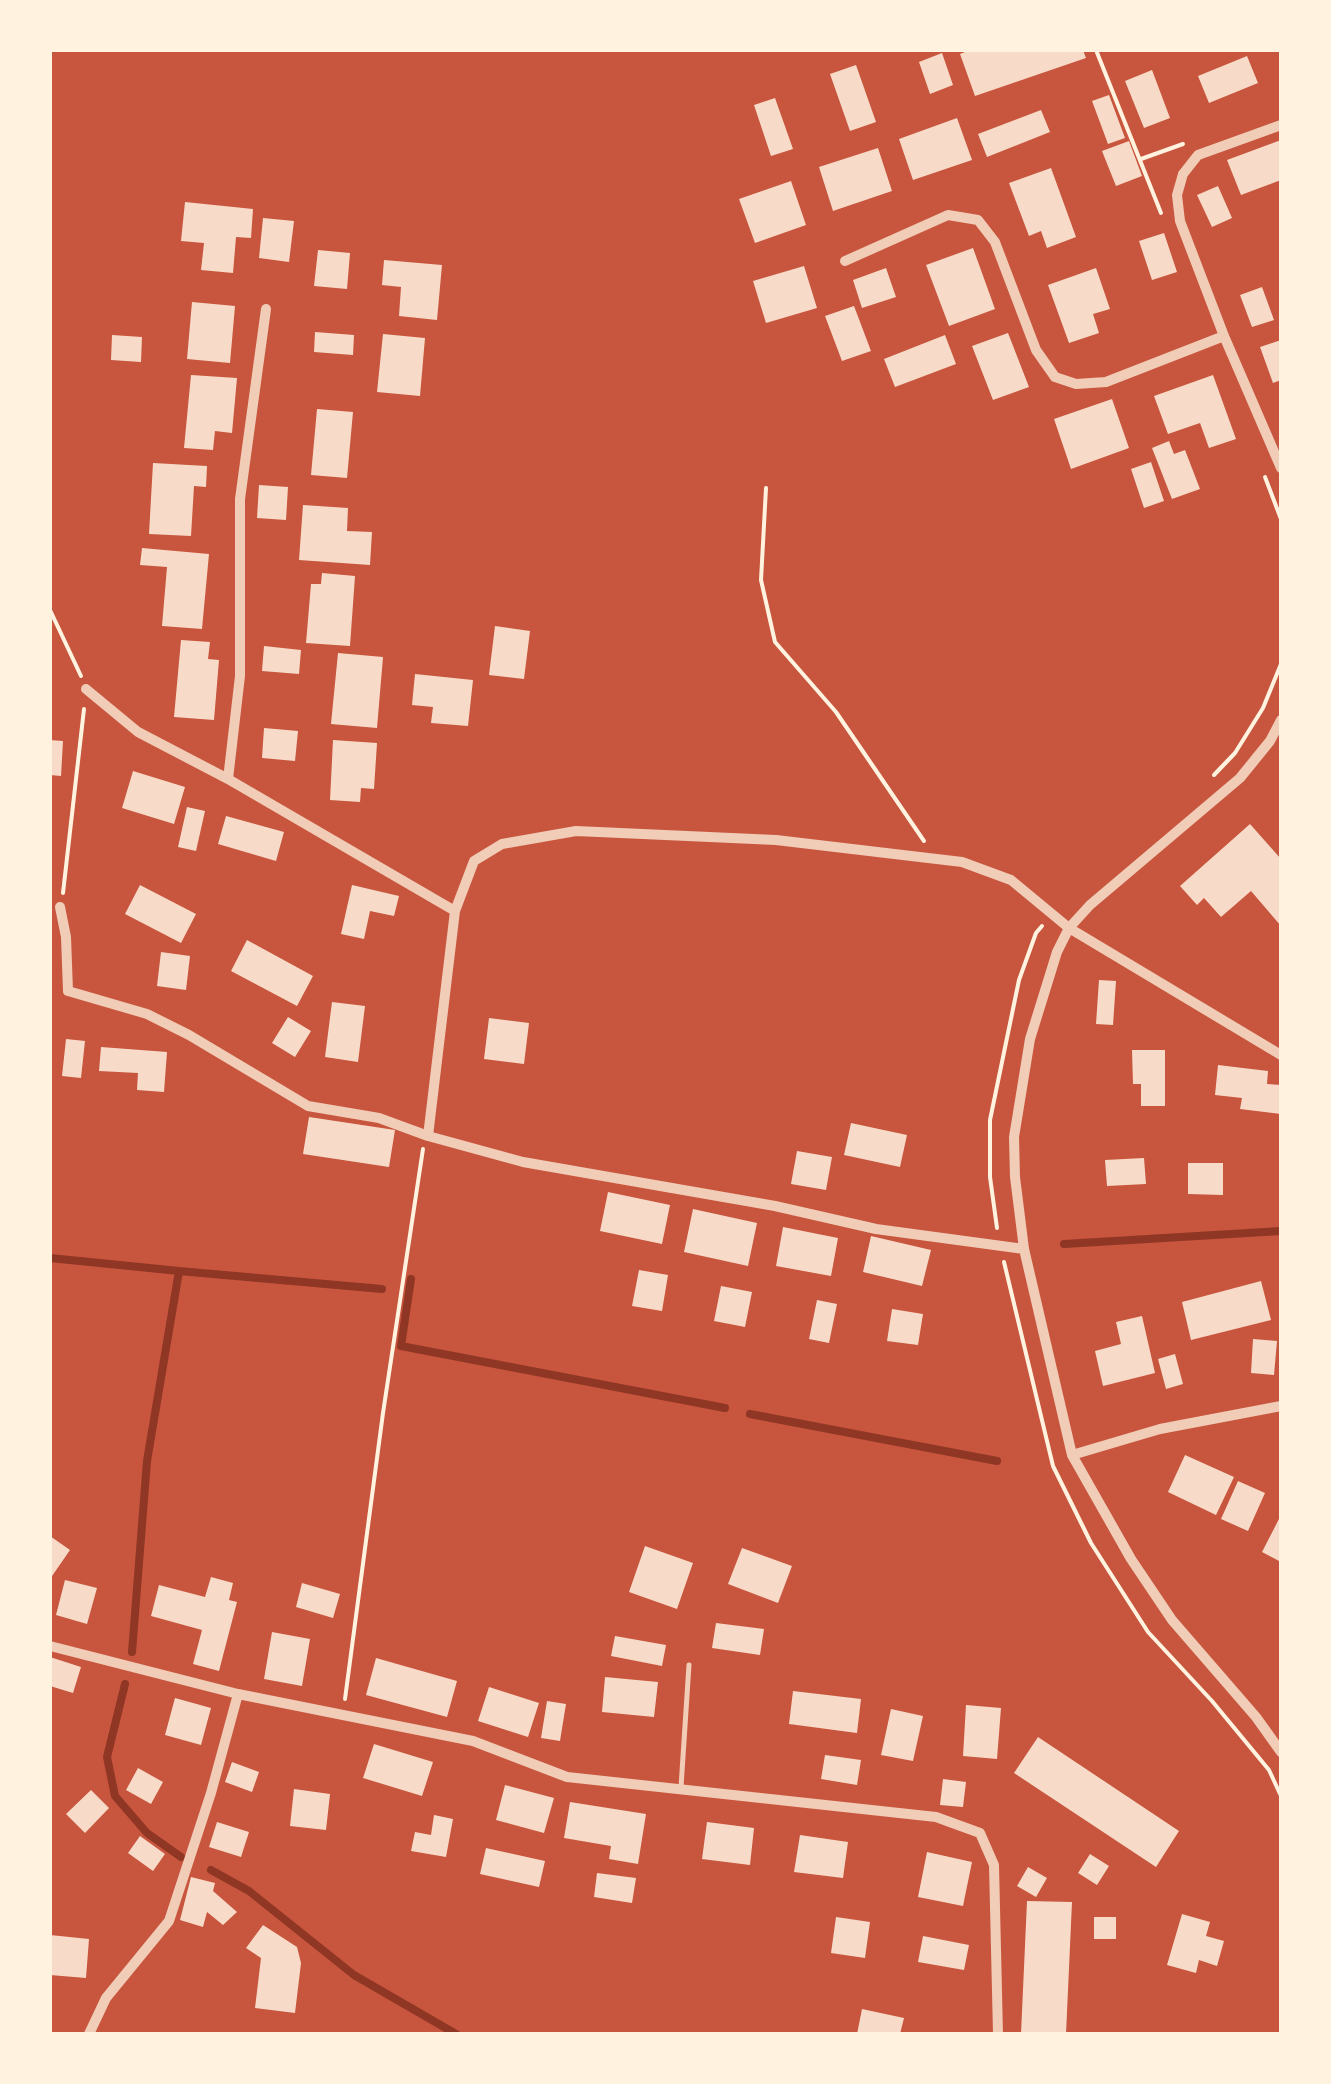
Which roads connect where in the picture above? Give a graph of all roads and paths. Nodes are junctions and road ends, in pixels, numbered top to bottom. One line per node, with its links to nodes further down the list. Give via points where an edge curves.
1 (1096, 50): 3 (path)
2 (1281, 124): 6 (street, via 1198,155 1176,194)
3 (1141, 158)
4 (845, 262): 6 (street, via 948,215 978,220 995,242 1036,350 1055,377 1076,384 1106,382)
5 (266, 309): 13 (street, via 240,499 240,676)
6 (1224, 336): 7 (street)
7 (1281, 468)
8 (766, 488): 15 (path, via 760,580 774,642 836,712)
9 (50, 610): 11 (path)
10 (1281, 664): 14 (path, via 1246,736)
11 (86, 688): 13 (street, via 138,732); 16 (path)
12 (1281, 720): 19 (street, via 1240,778)
13 (228, 780): 17 (street)
14 (1210, 780)
15 (929, 857): 17 (street, via 776,840 576,830 502,844 474,861); 18 (street, via 1011,880)
16 (60, 908): 21 (street, via 68,991 147,1014 308,1106 378,1118)
17 (455, 911): 21 (street)
18 (1052, 913): 19 (street); 22 (path, via 1036,933 1019,980 990,1120)
19 (1069, 928): 20 (street); 23 (street, via 1046,983 1018,1099 1014,1177)
20 (1281, 1055)
21 (428, 1136): 22 (street, via 523,1162); 29 (path, via 382,1413)
22 (1000, 1246): 23 (street); 32 (path, via 1053,1466 1091,1543 1148,1632 1269,1770)
23 (1024, 1249): 25 (street)
24 (1281, 1406): 25 (street, via 1160,1429)
25 (1072, 1455): 30 (street, via 1172,1620)
26 (50, 1646): 28 (street)
27 (689, 1665): 31 (lane)
28 (238, 1694): 29 (street); 33 (street, via 170,1920 106,1998)
29 (343, 1714): 31 (street, via 472,1742 568,1777)
30 (1281, 1752)
31 (680, 1791): 34 (street, via 936,1817 980,1833 994,1865)
32 (1281, 1796)
33 (89, 2034)
34 (998, 2034)

